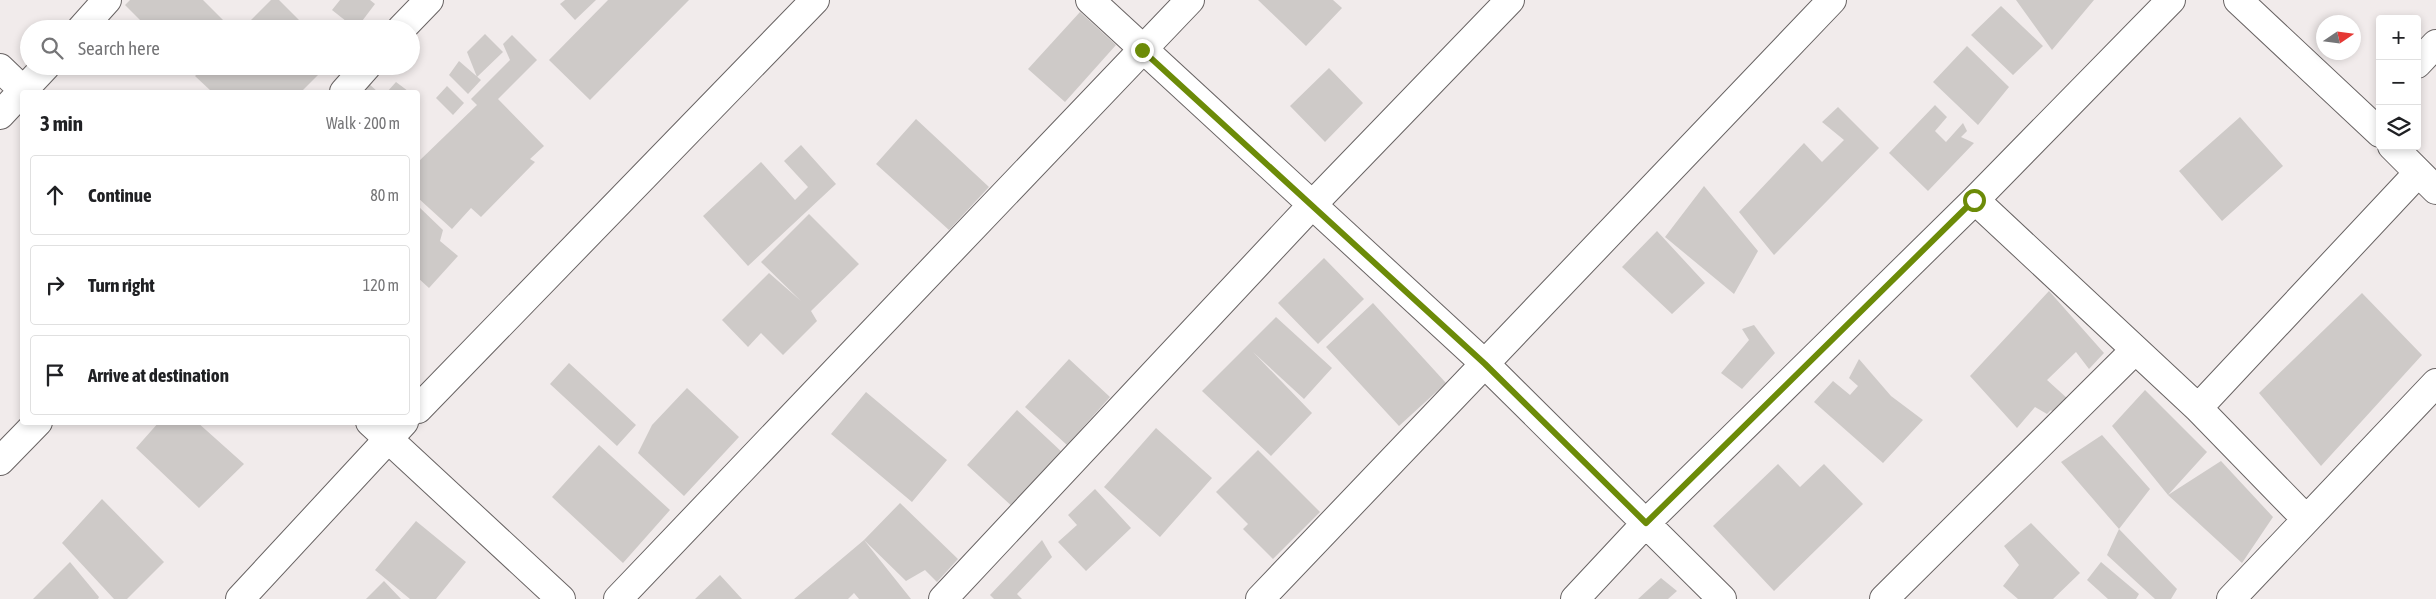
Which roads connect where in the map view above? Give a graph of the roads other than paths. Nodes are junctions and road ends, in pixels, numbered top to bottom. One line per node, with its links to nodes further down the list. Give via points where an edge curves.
1 (107, 0): 10 (street)
2 (429, 0): 11 (street)
3 (815, 0): 31 (street)
4 (1090, 0): 13 (street)
5 (1190, 0): 13 (street)
6 (1510, 0): 27 (street)
7 (1832, 0): 29 (street)
8 (2171, 0): 26 (street)
9 (2238, 0): 23 (street)
10 (89, 20)
11 (410, 20)
12 (2436, 44): 14 (street)
13 (1142, 50): 27 (street); 40 (street)
14 (2421, 60)
15 (0, 68): 18 (street)
16 (38, 75): 19 (street)
17 (359, 75): 20 (street)
18 (22, 90)
19 (26, 90)
20 (346, 90)
21 (20, 96): 22 (street)
22 (0, 115)
23 (2375, 118)
24 (2396, 150): 25 (street)
25 (2427, 182): 32 (street)
26 (1974, 200): 28 (street); 37 (street)
27 (1312, 205): 29 (street); 41 (street)
28 (2134, 350): 32 (street); 45 (street)
29 (1485, 364): 37 (street); 42 (street)
30 (2436, 384): 36 (street)
31 (420, 406)
32 (2198, 408): 36 (street)
33 (35, 425): 35 (street)
34 (387, 428): 38 (street); 39 (street)
35 (0, 461)
36 (2306, 520): 46 (street)
37 (1646, 523): 43 (street); 44 (street)
38 (240, 599)
39 (561, 599)
40 (618, 599)
41 (943, 599)
42 (1260, 599)
43 (1575, 599)
44 (1722, 599)
45 (1884, 599)
46 (2231, 599)

